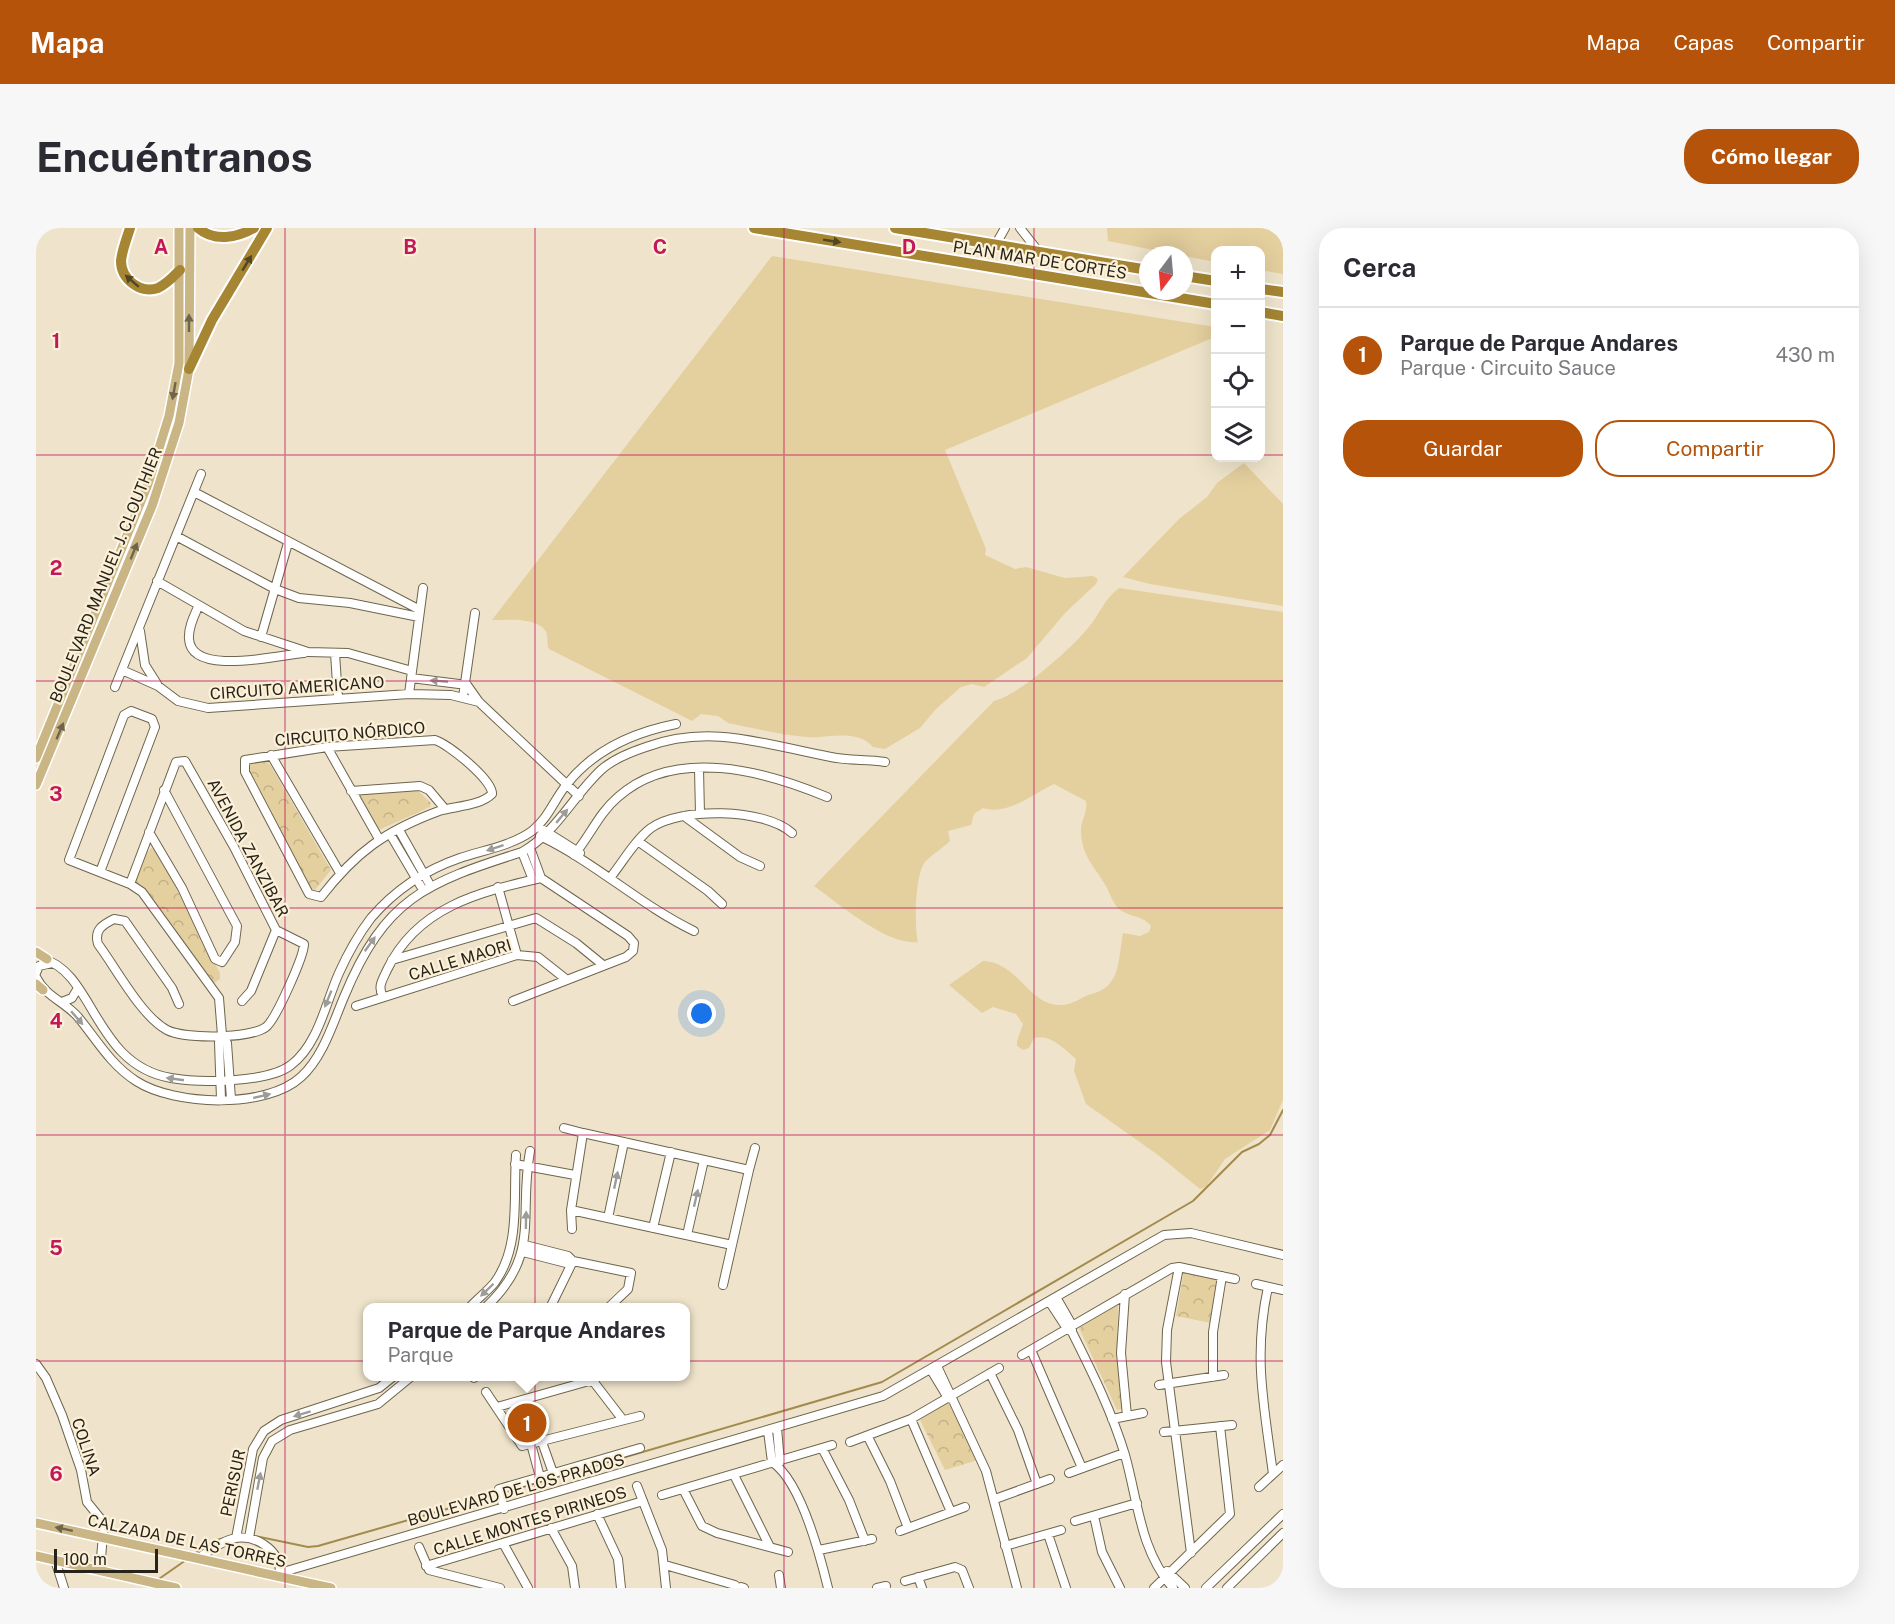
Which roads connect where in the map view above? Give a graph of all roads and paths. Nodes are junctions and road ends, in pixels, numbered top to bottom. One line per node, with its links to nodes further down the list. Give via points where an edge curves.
1 (130, 228): 14 (highway, one-way to 1, via 155,289 146,290 130,282 121,261)
2 (179, 228): 14 (main road, BOULEVARD MANUEL J. CLOUTHIER)
3 (190, 228): 22 (main road, BOULEVARD MANUEL J. CLOUTHIER, one-way to 3)
4 (198, 228): 5 (highway, via 219,237 243,234)
5 (254, 228)
6 (267, 228): 22 (highway, one-way to 6, via 212,320)
7 (754, 228): 19 (highway, PLAN MAR DE CORTÉS, one-way to 19)
8 (895, 228): 11 (highway, PLAN MAR DE CORTÉS)
9 (1005, 228): 11 (street)
10 (1020, 228): 12 (street)
11 (996, 244): 12 (highway, PLAN MAR DE CORTÉS)
12 (1038, 251): 13 (highway, PLAN MAR DE CORTÉS)
13 (1139, 268)
14 (180, 270): 49 (main road, BOULEVARD MANUEL J. CLOUTHIER, one-way to 49, via 178,363 161,447)
15 (1193, 277): 16 (highway)
16 (1211, 280)
17 (1265, 290): 18 (highway)
18 (1283, 292)
19 (1211, 303)
20 (1265, 313): 21 (highway)
21 (1283, 316)
22 (189, 369): 53 (main road, BOULEVARD MANUEL J. CLOUTHIER, one-way to 22, via 152,506 179,423)
23 (201, 474): 24 (street, CIRCUITO AMERICANO)
24 (194, 492): 25 (street, CIRCUITO AMERICANO); 26 (street)
25 (176, 536): 27 (street, CIRCUITO AMERICANO); 29 (street)
26 (288, 543): 29 (street); 32 (street)
27 (157, 581): 30 (street); 33 (street, CIRCUITO AMERICANO)
28 (423, 588): 32 (street, CIRCUITO AMERICANO)
29 (275, 589): 32 (street, via 299,598); 34 (street)
30 (198, 607): 34 (street); 35 (street, via 189,639 192,648 206,660)
31 (476, 613): 39 (street)
32 (419, 614): 38 (street, CIRCUITO AMERICANO)
33 (140, 630): 37 (street, CIRCUITO AMERICANO); 40 (street, CIRCUITO AMERICANO, via 145,665)
34 (261, 637): 35 (street)
35 (308, 652): 36 (street)
36 (335, 653): 38 (street, via 374,658); 44 (street)
37 (122, 670): 40 (street, CIRCUITO AMERICANO); 41 (street, CIRCUITO AMERICANO)
38 (412, 675): 39 (street, one-way to 38); 42 (street, CIRCUITO AMERICANO)
39 (467, 685): 43 (street); 45 (street)
40 (158, 686): 44 (street, CIRCUITO AMERICANO, via 178,701 208,708)
41 (115, 687)
42 (409, 694): 43 (street, CIRCUITO AMERICANO); 44 (street, CIRCUITO AMERICANO)
43 (463, 697): 45 (street, CIRCUITO AMERICANO)
44 (338, 699)
45 (479, 702): 52 (street)
46 (676, 724): 52 (street, via 638,734 607,749)
47 (327, 747): 48 (street, CIRCUITO NÓRDICO); 55 (street); 58 (street, CIRCUITO NÓRDICO, via 442,742 492,789 488,798)
48 (271, 755): 74 (street); 74 (street, CIRCUITO NÓRDICO, via 247,759 243,766 306,890 313,897 321,897)
49 (36, 758)
50 (885, 762): 56 (street, via 828,757 752,739 686,737 629,752 602,769)
51 (699, 769): 57 (street, via 765,775); 59 (street); 71 (street, via 662,773 630,787 603,813)
52 (567, 783): 56 (street); 61 (street)
53 (36, 784)
54 (164, 790): 63 (street); 63 (street, via 235,921 238,932 224,961 219,961); 83 (street, AVENIDA ZANZIBAR, via 176,762 187,762)
55 (351, 791): 58 (street, via 420,786 429,790); 67 (street)
56 (579, 796): 66 (street, one-way to 56)
57 (827, 797)
58 (445, 809): 62 (street, CIRCUITO NÓRDICO)
59 (700, 814): 60 (street); 64 (street, via 755,817 774,821)
60 (684, 816): 68 (street, via 657,824); 72 (street, via 740,857)
61 (534, 829): 66 (street); 75 (street, one-way to 75, via 501,846)
62 (399, 830): 65 (street, CIRCUITO NÓRDICO); 75 (street)
63 (149, 832): 78 (street)
64 (792, 833)
65 (390, 834): 67 (street, CIRCUITO NÓRDICO); 75 (street)
66 (546, 834): 69 (street); 71 (street)
67 (378, 838): 74 (street, CIRCUITO NÓRDICO)
68 (639, 842): 76 (street); 81 (street)
69 (530, 848): 70 (street); 77 (street)
70 (522, 852): 77 (street); 80 (street, via 454,874)
71 (576, 852): 76 (street)
72 (760, 866)
73 (100, 872): 73 (street, via 69,860 124,715 136,712 152,719 155,727); 78 (street)
74 (340, 873)
75 (420, 876): 80 (street); 104 (street, one-way to 104, via 382,906 354,942 315,1029)
76 (610, 878): 84 (street)
77 (537, 879): 79 (street); 90 (street, via 628,936 634,946 626,957)
78 (130, 884): 101 (street, via 152,904 219,998)
79 (498, 887): 82 (street); 88 (street, via 466,897 435,914)
80 (426, 888): 105 (street, one-way to 80, via 328,1033 364,953 388,920)
81 (722, 904)
82 (509, 925): 86 (street); 88 (street); 90 (street, via 530,918 545,922)
83 (276, 930): 97 (street, via 251,991); 101 (street, AVENIDA ZANZIBAR, via 304,946 274,1016 260,1030)
84 (694, 931)
85 (36, 952): 89 (main road)
86 (517, 955): 92 (street, CALLE MAORI, via 538,957); 95 (street, CALLE MAORI)
87 (36, 957): 89 (street)
88 (392, 960): 95 (street, via 381,985)
89 (50, 962): 91 (street, via 39,966); 94 (street, via 66,971)
90 (603, 965): 92 (street)
91 (36, 976): 93 (street)
92 (567, 980): 96 (street)
93 (40, 987): 98 (street)
94 (78, 988): 98 (street, via 72,998); 106 (street, one-way to 94, via 173,1079 137,1065 108,1036)
95 (383, 996): 100 (street, CALLE MAORI)
96 (513, 1000)
97 (242, 1001)
98 (62, 1002): 108 (street, one-way to 108, via 102,1050 138,1082 179,1095)
99 (178, 1004): 101 (street, via 172,988 125,921 114,919 100,927 98,944 159,1025 176,1034)
100 (356, 1006)
101 (222, 1035): 102 (street); 103 (street)
102 (228, 1055): 103 (street); 107 (street)
103 (219, 1056): 106 (street)
104 (291, 1065): 105 (street); 107 (street, via 271,1074)
105 (302, 1076): 109 (street, one-way to 105, via 268,1095)
106 (219, 1079): 107 (street); 108 (street)
107 (230, 1079): 109 (street)
108 (221, 1099): 109 (street)
109 (231, 1100)
110 (564, 1128): 111 (street)
111 (583, 1133): 112 (street); 121 (street)
112 (624, 1142): 115 (street); 123 (street, one-way to 112)
113 (755, 1148): 120 (street)
114 (530, 1151): 119 (street)
115 (671, 1152): 117 (street); 124 (street)
116 (516, 1155): 118 (street)
117 (704, 1160): 120 (street); 126 (street, one-way to 117)
118 (515, 1164): 119 (street); 140 (street, one-way to 140, via 510,1250 494,1284)
119 (528, 1165): 121 (street); 128 (street, one-way to 119)
120 (749, 1170): 127 (street)
121 (575, 1175): 122 (street)
122 (572, 1210): 123 (street); 125 (street)
123 (608, 1218): 124 (street)
124 (654, 1228): 126 (street)
125 (572, 1229)
126 (687, 1235): 127 (street)
127 (732, 1245): 135 (street)
128 (524, 1249): 130 (street, via 566,1263); 141 (street, via 509,1282)
129 (1283, 1255): 139 (street, BOULEVARD DE LOS PRADOS, via 1191,1233 1164,1235)
130 (573, 1261): 142 (street); 143 (street, via 631,1273 628,1289)
131 (1179, 1267): 132 (street); 138 (street); 158 (street, via 1167,1330)
132 (1222, 1276): 133 (street); 152 (street, via 1213,1332)
133 (1235, 1280)
134 (1256, 1284): 136 (street)
135 (723, 1285)
136 (1268, 1287): 137 (street); 191 (street, via 1258,1352)
137 (1283, 1290)
138 (1125, 1294): 144 (street); 167 (street, via 1121,1353)
139 (1053, 1299): 144 (street); 148 (street, BOULEVARD DE LOS PRADOS)
140 (474, 1303)
141 (490, 1303)
142 (552, 1303)
143 (613, 1303)
144 (1070, 1329): 145 (street); 170 (street)
145 (1031, 1350): 146 (street); 188 (street)
146 (1022, 1355)
147 (36, 1364): 215 (street, COLINA, via 62,1415 81,1470 87,1502 104,1523)
148 (934, 1368): 162 (street); 174 (street, BOULEVARD DE LOS PRADOS, via 883,1396)
149 (999, 1368): 150 (street)
150 (990, 1373): 162 (street); 195 (street, via 1018,1430)
151 (1224, 1375): 152 (street)
152 (1213, 1377): 158 (street)
153 (389, 1381): 163 (street, PERISUR)
154 (395, 1381): 160 (street, PERISUR)
155 (407, 1381): 160 (street, PERISUR)
156 (589, 1381): 164 (street)
157 (593, 1381): 171 (street)
158 (1169, 1383): 159 (street); 176 (street)
159 (1159, 1385)
160 (399, 1388): 168 (street, PERISUR, via 378,1404)
161 (486, 1392): 164 (street)
162 (952, 1397): 169 (street); 200 (street)
163 (326, 1406): 168 (street); 216 (street, PERISUR, one-way to 216, via 281,1420 257,1440)
164 (497, 1407): 181 (street, via 520,1444)
165 (1143, 1413): 167 (street)
166 (640, 1416): 171 (street)
167 (1127, 1416): 170 (street)
168 (330, 1418): 217 (street, PERISUR, one-way to 168, via 267,1448 290,1430)
169 (911, 1419): 178 (street); 205 (street)
170 (1112, 1419): 185 (street)
171 (623, 1420): 179 (street)
172 (1232, 1425): 173 (street)
173 (1220, 1426): 176 (street); 224 (street, via 1230,1514)
174 (777, 1428): 175 (street, BOULEVARD DE LOS PRADOS); 186 (street)
175 (768, 1431): 186 (street); 204 (street, BOULEVARD DE LOS PRADOS)
176 (1175, 1431): 177 (street); 224 (street)
177 (1164, 1432)
178 (868, 1437): 180 (street); 205 (street, via 890,1481 904,1529)
179 (542, 1442): 181 (street); 189 (street)
180 (850, 1442)
181 (531, 1444): 193 (street)
182 (832, 1445): 184 (street)
183 (640, 1448): 189 (street, BOULEVARD DE LOS PRADOS)
184 (822, 1448): 186 (street); 222 (street, via 868,1540)
185 (1124, 1453): 188 (street); 202 (street)
186 (777, 1463): 192 (street); 222 (street, via 800,1502)
187 (1283, 1465): 191 (street)
188 (1082, 1468): 190 (street)
189 (553, 1473): 193 (street, BOULEVARD DE LOS PRADOS)
190 (1069, 1473)
191 (1273, 1474): 197 (street)
192 (734, 1475): 198 (street); 220 (street)
193 (540, 1477): 204 (street, BOULEVARD DE LOS PRADOS, via 498,1489)
194 (1050, 1479): 195 (street)
195 (1037, 1484): 200 (street)
196 (637, 1486): 201 (street)
197 (1259, 1487)
198 (683, 1489): 199 (street); 220 (street, via 702,1526)
199 (662, 1495)
200 (996, 1498): 219 (street)
201 (643, 1501): 206 (street, CALLE MONTES PIRINEOS); 228 (street, via 657,1532)
202 (1137, 1503): 208 (street); 233 (street, via 1147,1544)
203 (965, 1507): 205 (street)
204 (504, 1509): 231 (street, BOULEVARD DE LOS PRADOS)
205 (951, 1512)
206 (597, 1514): 211 (street, CALLE MONTES PIRINEOS); 248 (street, via 618,1559)
207 (1283, 1514): 242 (street)
208 (1094, 1516): 209 (street); 257 (street, via 1102,1552)
209 (1075, 1521)
210 (36, 1523): 215 (main road, CALZADA DE LAS TORRES, one-way to 210)
211 (550, 1528): 218 (street, CALLE MONTES PIRINEOS); 247 (street, via 572,1566)
212 (1061, 1530): 214 (street)
213 (1283, 1533): 262 (street)
214 (1048, 1534): 219 (street); 256 (street)
215 (104, 1538): 226 (main road, CALZADA DE LAS TORRES); 230 (street)
216 (237, 1538): 217 (street); 226 (street)
217 (249, 1538): 231 (street, via 269,1548 278,1560)
218 (503, 1543): 229 (street, CALLE MONTES PIRINEOS); 246 (street)
219 (1005, 1546): 255 (street)
220 (770, 1547): 223 (street)
221 (419, 1548): 229 (street)
222 (819, 1550): 251 (street)
223 (788, 1552)
224 (1191, 1553): 233 (street)
225 (36, 1556): 227 (main road)
226 (199, 1558): 231 (main road, CALZADA DE LAS TORRES)
227 (55, 1560): 230 (main road); 243 (street)
228 (665, 1565): 236 (street); 249 (street)
229 (426, 1566): 237 (street)
230 (100, 1570): 239 (main road)
231 (276, 1574): 244 (main road, CALZADA DE LAS TORRES)
232 (779, 1575): 250 (street)
233 (1167, 1576): 258 (street); 259 (street); 260 (street)
234 (918, 1577): 235 (street); 253 (street); 254 (street, via 959,1567)
235 (904, 1581)
236 (712, 1584): 241 (street)
237 (476, 1585): 240 (street)
238 (886, 1586): 252 (street)
239 (174, 1587)
240 (489, 1587): 245 (street)
241 (740, 1587)
242 (1207, 1587): 261 (street)
243 (64, 1588)
244 (331, 1588)
245 (500, 1588)
246 (528, 1588)
247 (575, 1588)
248 (621, 1588)
249 (666, 1588)
250 (782, 1588)
251 (828, 1588)
252 (877, 1588)
253 (922, 1588)
254 (969, 1588)
255 (1017, 1588)
256 (1066, 1588)
257 (1120, 1588)
258 (1154, 1588)
259 (1173, 1588)
260 (1185, 1588)
261 (1216, 1588)
262 (1227, 1588)

